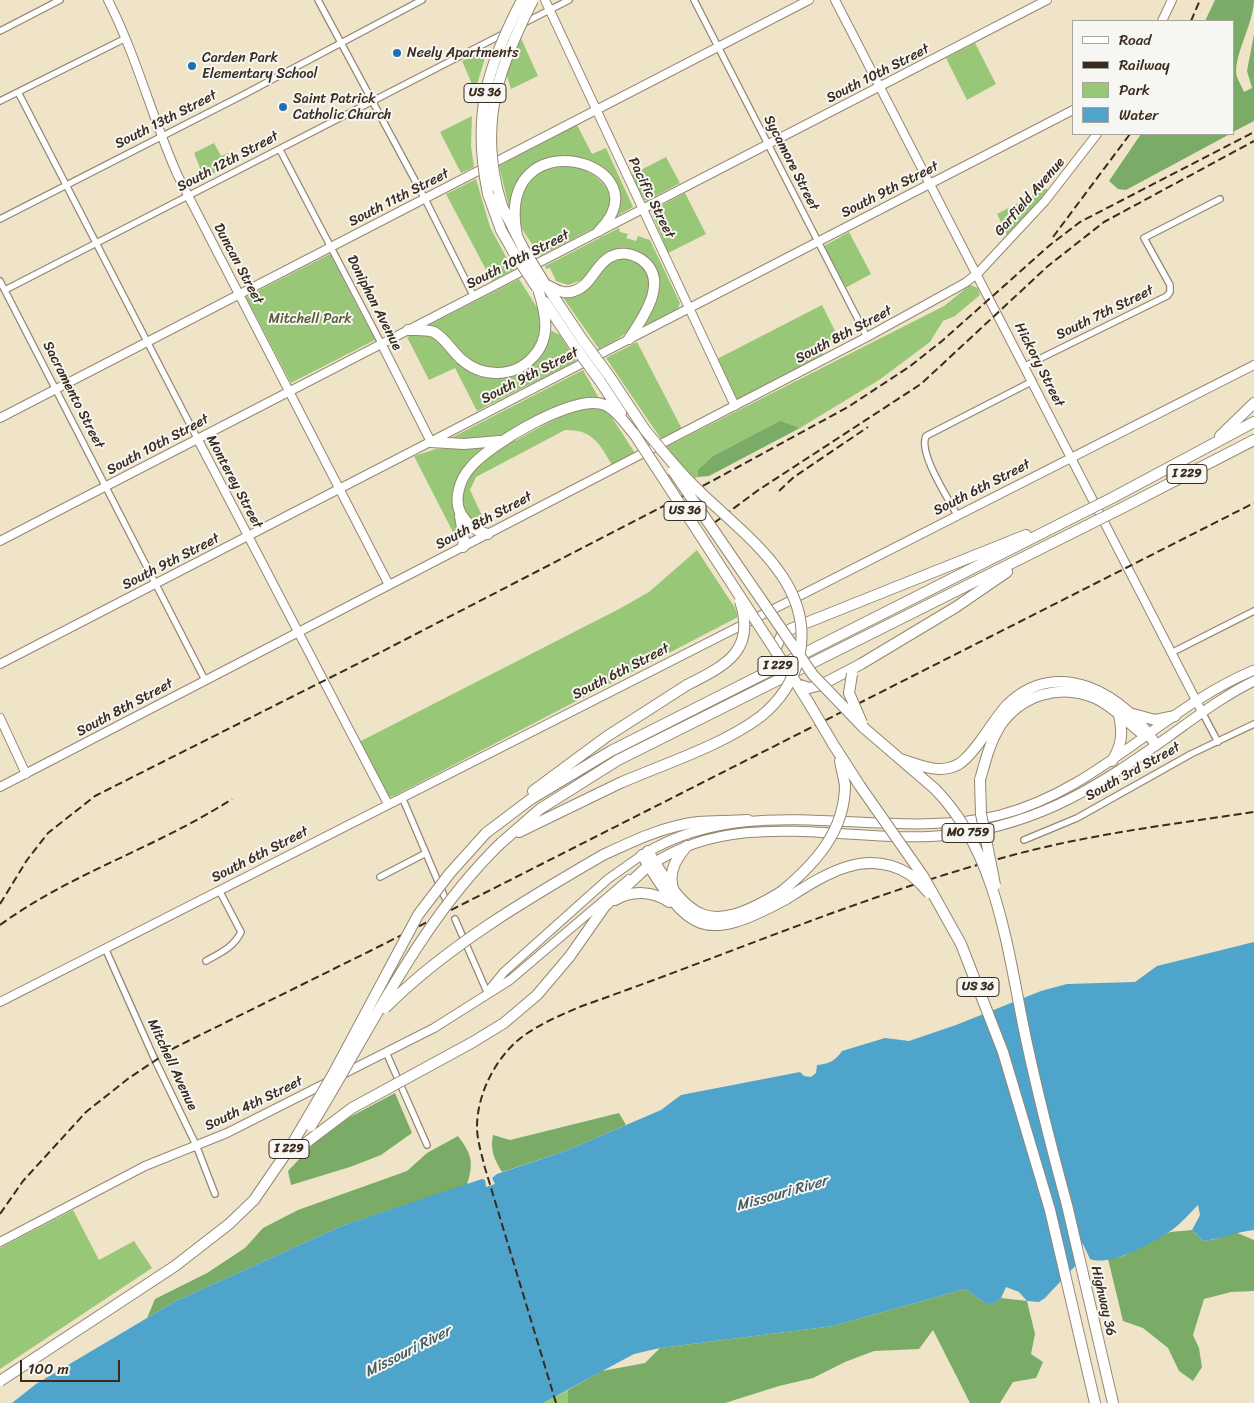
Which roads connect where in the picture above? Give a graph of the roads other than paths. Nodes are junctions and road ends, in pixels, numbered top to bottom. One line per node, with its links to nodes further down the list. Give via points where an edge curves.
1 (60, 0): 16 (street)
2 (108, 0): 17 (main road, Duncan Street)
3 (318, 0): 18 (street)
4 (422, 0): 18 (street, South 13th Street)
5 (522, 0): 44 (highway, US 36, bridge, via 503,36 486,83 481,154 488,194 501,230)
6 (533, 0): 38 (highway, US 36, bridge, via 503,64 492,108 492,168 502,206)
7 (545, 0): 14 (main road, Pacific Street)
8 (569, 0): 14 (street, South 12th Street)
9 (694, 0): 19 (street, Sycamore Street)
10 (809, 0): 19 (main road, South 11th Street)
11 (836, 0): 20 (main road, Hickory Street)
12 (1047, 0): 20 (main road, South 10th Street)
13 (1172, 0): 15 (main road)
14 (550, 10): 23 (street, South 12th Street); 24 (main road, Pacific Street)
15 (1162, 20)
16 (0, 31)
17 (126, 38): 21 (street); 27 (main road, Duncan Street)
18 (340, 44): 23 (street); 27 (street, South 13th Street)
19 (717, 46): 24 (main road, South 11th Street); 28 (street, Sycamore Street)
20 (881, 86): 28 (main road, South 10th Street); 30 (main road, Hickory Street)
21 (18, 92): 22 (street); 31 (street, Monterey Street)
22 (0, 101)
23 (372, 102): 29 (street, South 12th Street); 33 (street)
24 (596, 110): 33 (main road, South 11th Street); 35 (main road, Pacific Street)
25 (1072, 111): 30 (main road, South 9th Street)
26 (1096, 135): 42 (main road, Garfield Avenue, via 1046,201)
27 (161, 136): 31 (street, South 13th Street); 32 (main road, Duncan Street)
28 (768, 144): 35 (main road, South 10th Street); 39 (street, Sycamore Street)
29 (280, 150): 32 (street, South 12th Street); 41 (street, Doniphan Avenue)
30 (931, 183): 39 (main road, South 9th Street); 42 (main road, Hickory Street)
31 (66, 184): 36 (street, South 13th Street); 40 (street, Monterey Street)
32 (189, 197): 40 (street, South 12th Street); 46 (main road, Duncan Street)
33 (425, 199): 41 (main road, South 11th Street); 47 (street)
34 (1220, 199): 55 (street, South 7th Street, via 1144,238 1170,285 1167,296)
35 (643, 209): 37 (main road, South 10th Street); 48 (main road, Pacific Street)
36 (0, 219)
37 (599, 231): 38 (highway, via 615,210 614,191 606,178 593,168 561,161 538,168 522,185 514,210); 47 (main road, South 10th Street)
38 (516, 236): 44 (highway, US 36, bridge)
39 (817, 242): 48 (main road, South 9th Street); 50 (street, Sycamore Street)
40 (96, 245): 45 (street, South 12th Street); 52 (street, Monterey Street)
41 (331, 246): 46 (main road, South 11th Street); 53 (street, Doniphan Avenue)
42 (978, 273): 50 (main road, South 8th Street); 55 (main road, Hickory Street)
43 (0, 281): 45 (street, Sacramento Street)
44 (540, 288): 49 (highway, via 546,315 542,343 533,358 511,372 479,371 461,359 435,333); 51 (highway, via 572,292 582,287 601,263 611,256 623,253 640,259 652,272 653,297); 56 (highway, US 36, bridge)
45 (5, 290): 58 (street, Sacramento Street)
46 (240, 294): 52 (main road, South 11th Street); 59 (main road, Duncan Street)
47 (474, 297): 49 (main road, South 10th Street)
48 (689, 308): 51 (main road, South 9th Street); 61 (main road, Pacific Street)
49 (408, 330): 53 (main road, South 10th Street)
50 (867, 337): 61 (main road, South 8th Street)
51 (629, 339): 69 (main road, South 9th Street)
52 (147, 342): 58 (main road, South 11th Street); 66 (street, Monterey Street)
53 (381, 343): 59 (main road, South 10th Street); 69 (main road, Doniphan Avenue)
54 (1254, 365): 71 (main road, South 6th Street)
55 (1025, 366): 57 (main road, Hickory Street)
56 (605, 379): 64 (highway, US 36); 65 (highway, US 36)
57 (1033, 381): 71 (main road, Hickory Street); 75 (street, via 934,429 926,436 925,450)
58 (56, 389): 62 (main road, South 11th Street); 72 (street, Sacramento Street)
59 (289, 391): 66 (main road, South 10th Street); 73 (main road, Duncan Street)
60 (1254, 403): 70 (highway)
61 (735, 406): 77 (main road, South 8th Street)
62 (0, 418)
63 (1254, 422): 70 (highway, I 229)
64 (645, 430): 87 (highway, US 36, bridge); 118 (highway, bridge, via 691,483 778,569 793,594 800,618 803,636 796,668 774,704 760,716 717,741 552,814)
65 (635, 435): 67 (highway, via 612,409 593,403 565,409); 84 (highway, US 36, bridge)
66 (197, 438): 72 (main road, South 10th Street); 78 (main road, Monterey Street)
67 (510, 438): 69 (highway, via 477,444); 74 (highway, via 470,467 459,491)
68 (1254, 440): 80 (highway, I 229, bridge)
69 (431, 442): 73 (main road, South 9th Street)
70 (1214, 442): 76 (highway, I 229, bridge)
71 (1072, 456): 75 (main road, South 6th Street); 89 (main road, Hickory Street)
72 (105, 486): 79 (main road, South 10th Street); 82 (street, Sacramento Street)
73 (340, 488): 78 (main road, South 9th Street); 83 (main road, Duncan Street)
74 (459, 510): 77 (highway, via 472,527); 81 (highway, via 464,540)
75 (957, 515): 113 (main road, South 6th Street)
76 (1049, 529): 87 (highway, via 1015,538); 116 (highway, I 229, via 611,751 531,799)
77 (488, 534): 81 (main road, South 8th Street)
78 (248, 536): 82 (main road, South 9th Street); 86 (main road, Monterey Street)
79 (0, 541)
80 (1045, 546): 92 (highway, via 956,607); 118 (highway, I 229, via 618,760 540,809)
81 (462, 547): 83 (main road, South 8th Street)
82 (155, 584): 90 (main road, South 9th Street); 93 (street, Sacramento Street)
83 (389, 585): 86 (main road, South 8th Street)
84 (736, 588): 88 (highway, US 36, bridge); 116 (highway, bridge, via 746,619 742,642 725,662 657,702 586,751 526,796)
85 (1254, 611): 89 (street)
86 (298, 633): 93 (main road, South 8th Street); 114 (main road, Monterey Street)
87 (783, 633): 88 (highway); 96 (highway, US 36, bridge)
88 (775, 649): 95 (highway, US 36, bridge)
89 (1173, 652): 97 (main road, Hickory Street)
90 (0, 664)
91 (1254, 670): 97 (main road, MO 759)
92 (850, 673): 96 (highway); 104 (highway, bridge, via 851,701)
93 (205, 680): 111 (main road, South 8th Street)
94 (1254, 681): 98 (main road, MO 759)
95 (797, 684): 96 (highway, via 809,688); 108 (highway, US 36, bridge)
96 (821, 685): 104 (highway, US 36, bridge)
97 (1196, 700): 98 (main road, Hickory Street); 101 (main road, MO 759)
98 (1202, 712): 106 (street, Hickory Street); 107 (main road, MO 759)
99 (1132, 714): 101 (highway, via 1155,720); 105 (highway); 109 (highway, via 1106,694 1088,686 1072,682 1052,683 1019,695 959,763 942,770)
100 (1119, 715): 105 (highway); 110 (highway, via 1122,739); 131 (highway, bridge, via 1095,698 1061,691 1027,700 1001,726 980,780 981,814)
101 (1175, 716): 105 (main road, MO 759)
102 (0, 718): 111 (main road)
103 (1254, 724): 106 (street, South 3rd Street)
104 (864, 728): 109 (highway, US 36)
105 (1148, 736): 107 (highway); 110 (main road, MO 759)
106 (1218, 742): 117 (street, South 3rd Street, via 1077,818)
107 (1156, 745): 119 (main road, MO 759, via 1076,798 996,828 928,837 748,832)
108 (835, 747): 126 (highway, bridge, via 845,785 844,804 835,831); 129 (highway, US 36, bridge)
109 (900, 758): 131 (highway, US 36, bridge, via 946,800 971,838)
110 (1112, 761): 115 (main road, MO 759, via 1051,797 1001,815 969,821 908,826)
111 (26, 774): 112 (main road, South 8th Street)
112 (0, 788)
113 (402, 797): 114 (main road, South 6th Street); 120 (street)
114 (388, 804): 124 (main road, South 6th Street)
115 (748, 820): 121 (main road, via 684,836); 137 (highway, bridge, via 698,822 675,827 603,855 437,962)
116 (486, 833): 137 (highway, I 229, bridge, via 418,915)
117 (1024, 840)
118 (501, 843): 141 (highway, I 229, bridge, via 476,866 407,965)
119 (687, 846): 122 (main road, MO 759); 125 (highway, via 678,855 673,868 671,882)
120 (426, 853): 123 (street); 127 (street)
121 (645, 853): 122 (highway); 135 (main road, via 608,879 559,922)
122 (652, 864): 125 (highway); 128 (highway); 130 (highway, via 662,891); 135 (main road, via 618,887 510,980)
123 (380, 877)
124 (219, 890): 133 (main road, South 6th Street); 134 (street, via 241,932 227,949)
125 (675, 894): 126 (highway, via 687,907 700,914 717,917 735,914)
126 (784, 895): 129 (highway, bridge, via 840,867 870,863 884,864 911,875); 130 (highway, via 747,919 717,926 692,920)
127 (445, 898)
128 (606, 906): 130 (highway, via 622,896 648,893 661,897); 141 (highway, bridge, via 570,956 536,995 504,1022 352,1108)
129 (941, 906): 145 (highway, US 36, bridge, via 961,944 1003,1052 1050,1210)
130 (678, 909)
131 (1000, 911): 146 (highway, Highway 36 / US 36, bridge, via 1039,1098)
132 (455, 919): 135 (street)
133 (105, 948): 136 (main road, South 6th Street); 139 (street, Mitchell Avenue)
134 (206, 961)
135 (487, 992): 138 (main road, South 4th Street, via 453,1017)
136 (0, 1002)
137 (348, 1046): 144 (highway, I 229, bridge, via 291,1146 254,1200 175,1266)
138 (386, 1052): 139 (main road, South 4th Street, via 227,1133); 140 (street)
139 (196, 1145): 142 (street, Mitchell Avenue); 143 (main road, South 4th Street, via 145,1166)
140 (427, 1145)
141 (295, 1151): 144 (highway, I 229, bridge, via 254,1200 205,1245)
142 (215, 1194)
143 (0, 1242)
144 (0, 1381)
145 (1095, 1403)
146 (1113, 1403)

